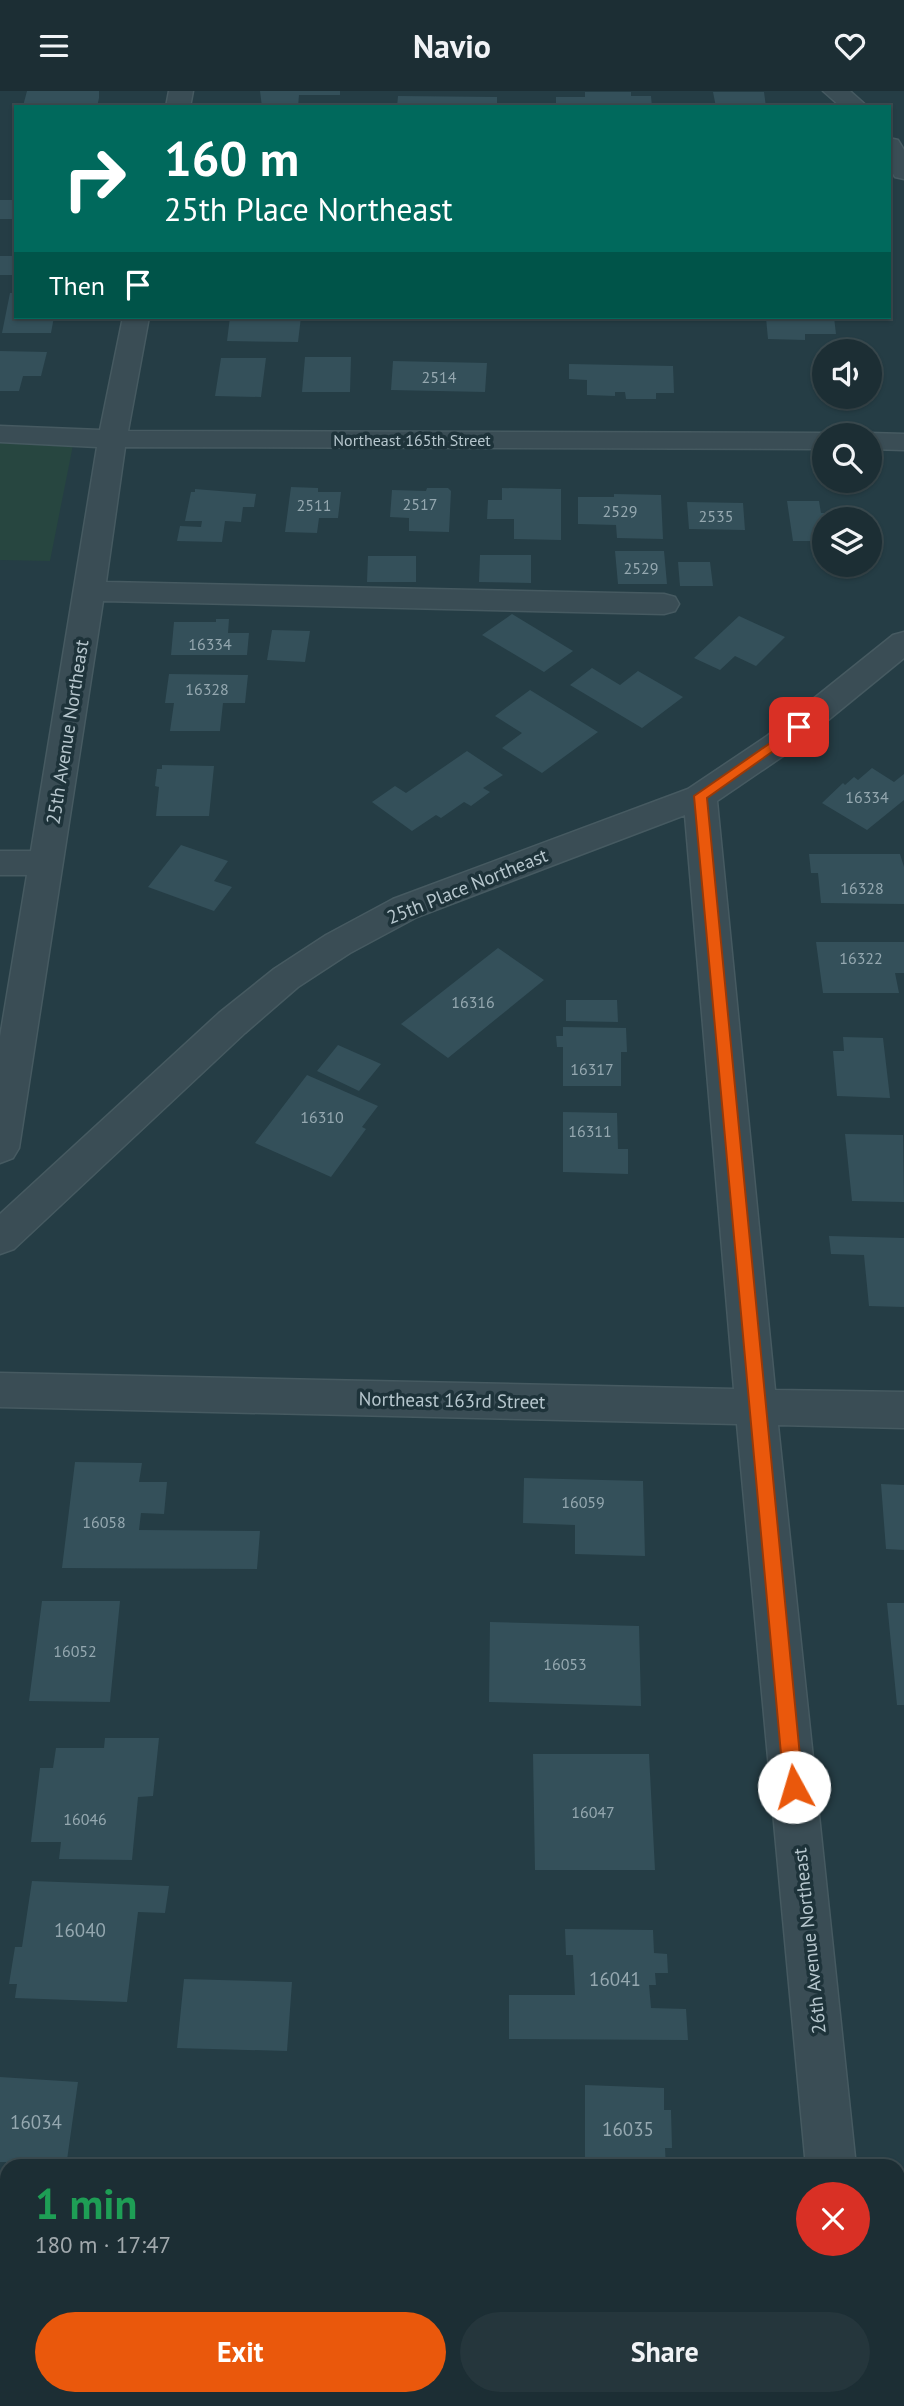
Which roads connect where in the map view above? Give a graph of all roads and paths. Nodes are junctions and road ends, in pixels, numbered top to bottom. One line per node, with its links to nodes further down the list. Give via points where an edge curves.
1 (835, 91): 2 (street)
2 (853, 105)
3 (891, 149): 4 (street)
4 (904, 172)
5 (136, 319): 7 (street, 25th Avenue Northeast)
6 (0, 434): 7 (street, Northeast 165th Street)
7 (112, 439): 8 (street, Northeast 165th Street); 11 (street, 25th Avenue Northeast)
8 (812, 441)
9 (882, 442): 10 (street)
10 (904, 442)
11 (90, 591): 12 (street); 16 (street, 25th Avenue Northeast)
12 (664, 604)
13 (904, 642): 14 (street, 25th Place Northeast, via 778,744)
14 (700, 796): 18 (street, 25th Place Northeast, via 405,908 338,944 286,978 232,1023); 20 (street, 26th Avenue Northeast)
15 (0, 863): 16 (street)
16 (46, 863): 17 (street, 25th Avenue Northeast)
17 (0, 1148)
18 (0, 1238)
19 (0, 1390): 20 (street, Northeast 163rd Street)
20 (756, 1407): 21 (street, Northeast 163rd Street); 22 (street, 26th Avenue Northeast)
21 (904, 1411)
22 (830, 2159)

